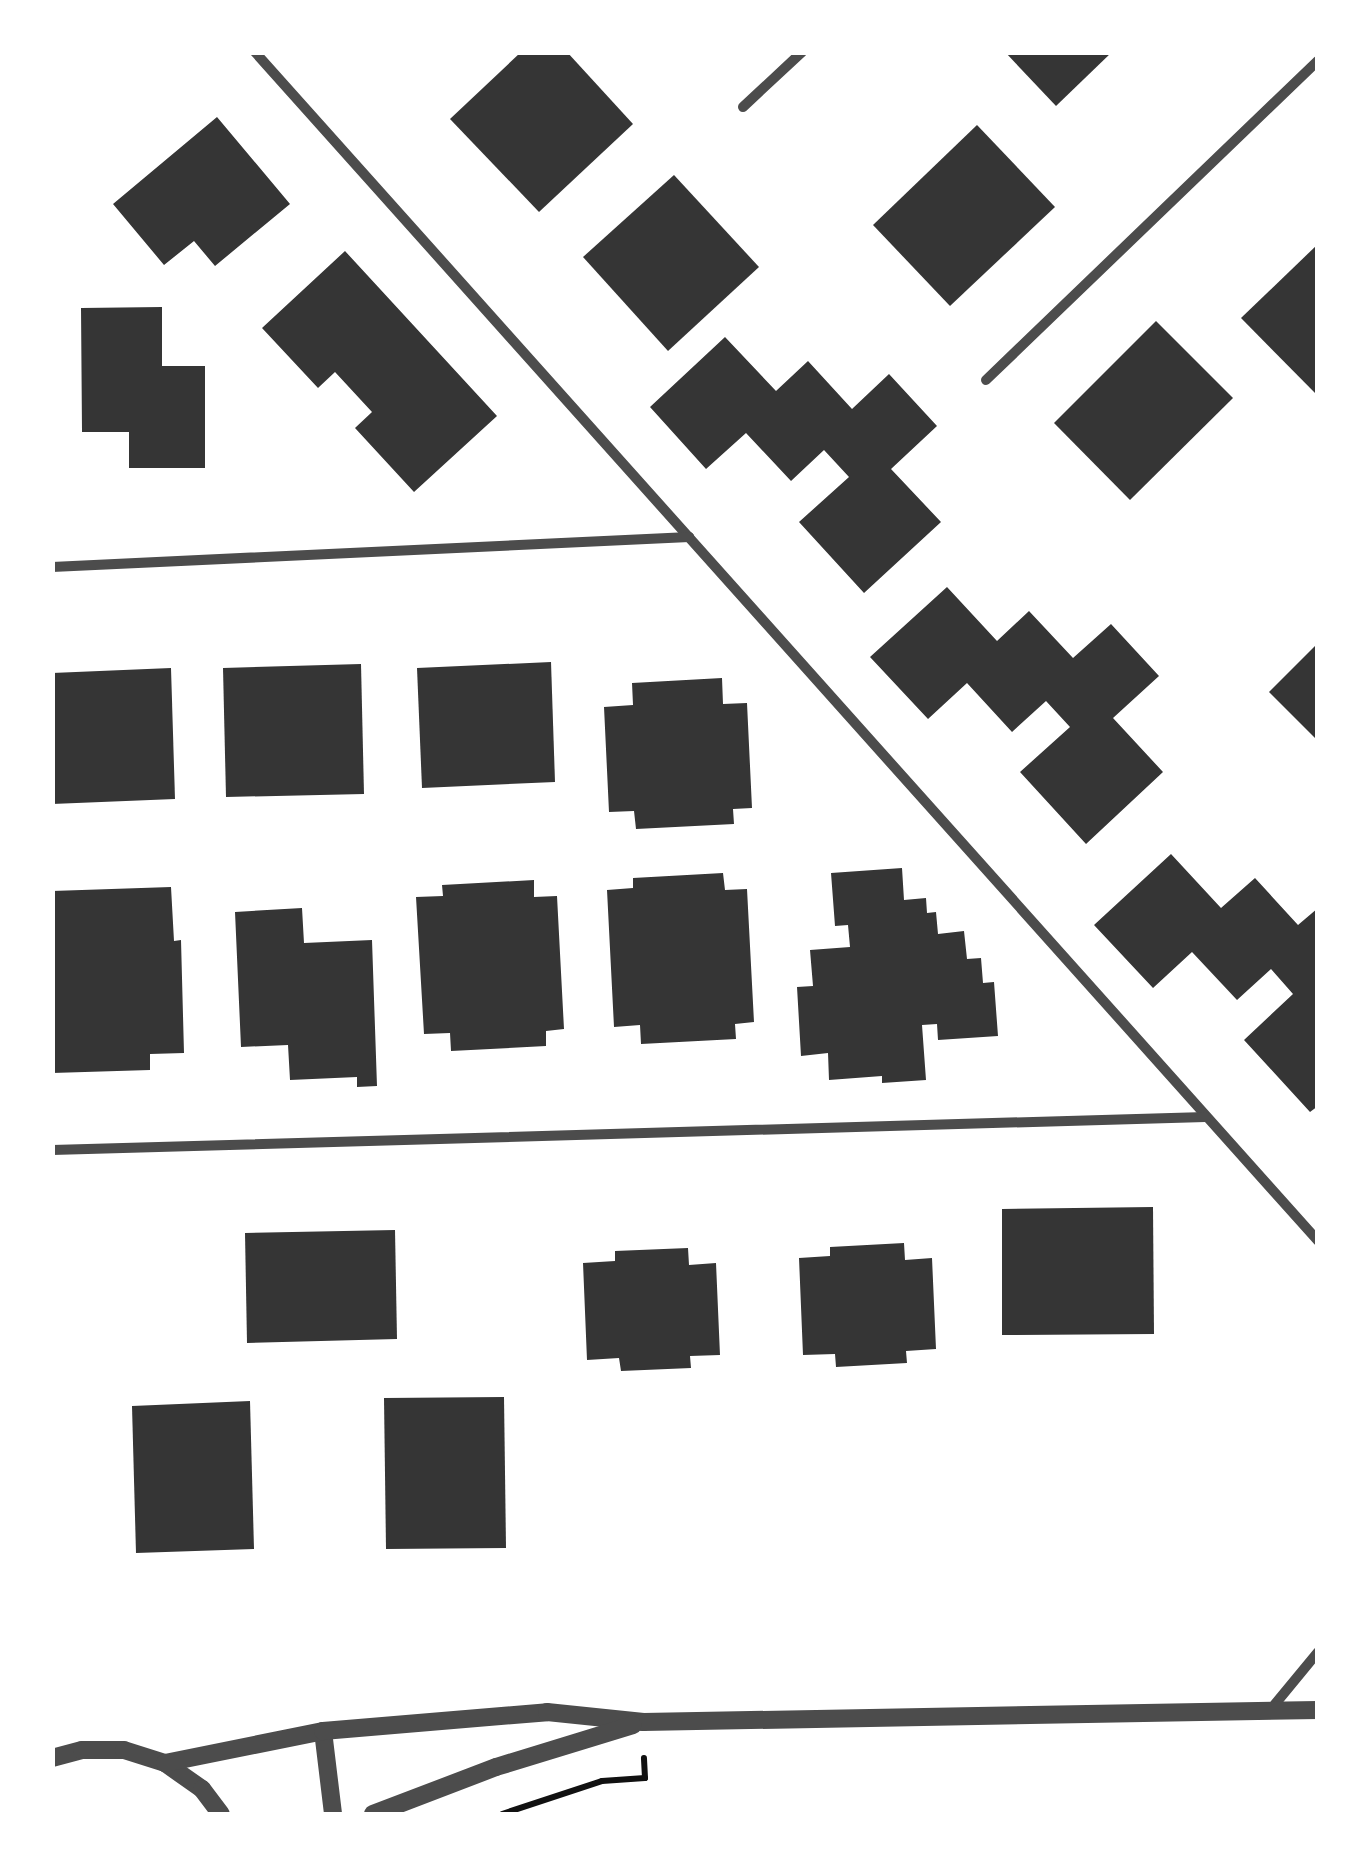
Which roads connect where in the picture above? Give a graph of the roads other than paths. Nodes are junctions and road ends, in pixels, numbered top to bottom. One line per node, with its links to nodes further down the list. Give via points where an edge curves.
1 (255, 52): 6 (street)
2 (802, 52): 4 (street)
3 (1318, 61): 5 (street)
4 (743, 107)
5 (986, 380)
6 (689, 538): 7 (street); 8 (street)
7 (52, 567)
8 (1206, 1117): 9 (street); 10 (street)
9 (52, 1150)
10 (1318, 1241)
11 (1318, 1652): 12 (street)
12 (1270, 1710): 13 (street); 14 (street)
13 (1318, 1710)
14 (643, 1722): 15 (street, via 547,1712); 20 (street)
15 (323, 1731): 17 (street); 19 (street)
16 (52, 1758): 17 (street, via 124,1750)
17 (165, 1763): 18 (street, via 202,1789)
18 (222, 1814)
19 (334, 1814)
20 (373, 1814)

